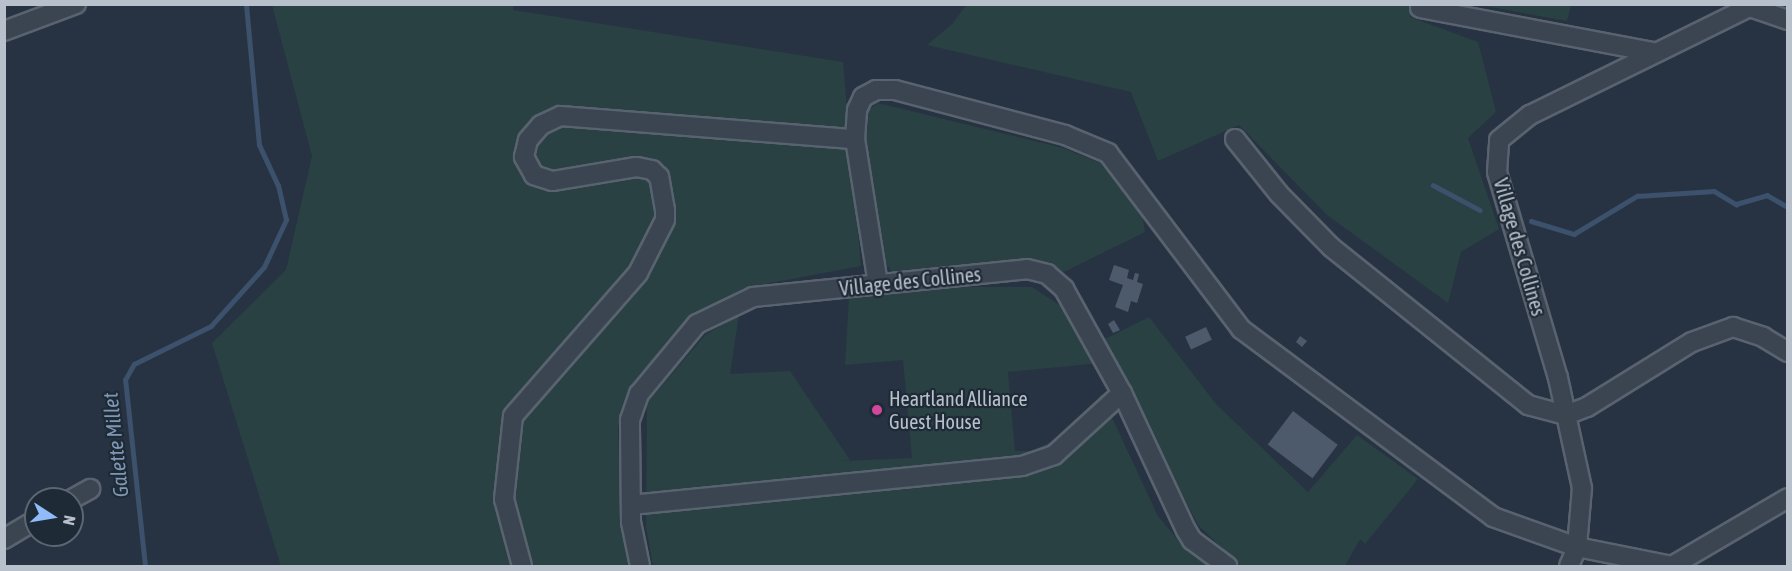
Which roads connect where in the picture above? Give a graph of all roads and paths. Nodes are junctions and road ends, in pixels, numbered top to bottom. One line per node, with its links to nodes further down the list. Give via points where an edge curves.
1 (76, 4): 5 (street)
2 (1753, 6): 4 (street); 6 (street, Village des Collines)
3 (1420, 8): 6 (street)
4 (1788, 20)
5 (4, 31)
6 (1652, 52): 12 (street, Village des Collines, via 1530,115 1499,140 1497,172)
7 (855, 139): 9 (street); 19 (street, via 856,110 863,97 876,90 895,90 1065,135 1108,153 1241,329 1492,517); 20 (street, via 560,116 542,125 528,140 524,157 534,175 552,182 636,167 652,170 659,177 665,210 664,220 638,273 513,416 504,499)
8 (1235, 139): 12 (street, via 1279,194 1331,247 1528,405)
9 (878, 284): 11 (street, Village des Collines, via 1028,269 1047,274 1064,289); 16 (street, Village des Collines, via 753,297 697,324 639,394 630,420)
10 (1788, 352): 12 (street, via 1763,337 1733,327 1692,342 1587,407)
11 (1122, 393): 16 (street, via 1054,455 1022,466); 22 (street, Village des Collines, via 1192,540)
12 (1566, 415): 19 (street, Village des Collines, via 1582,488)
13 (90, 489): 14 (street)
14 (84, 492)
15 (1788, 498): 24 (street)
16 (631, 505): 21 (street, Village des Collines)
17 (24, 527): 18 (street)
18 (4, 538)
19 (1577, 547): 23 (street, Village des Collines); 24 (street)
20 (522, 567)
21 (640, 567)
22 (1227, 567)
23 (1569, 567)
24 (1672, 567)

